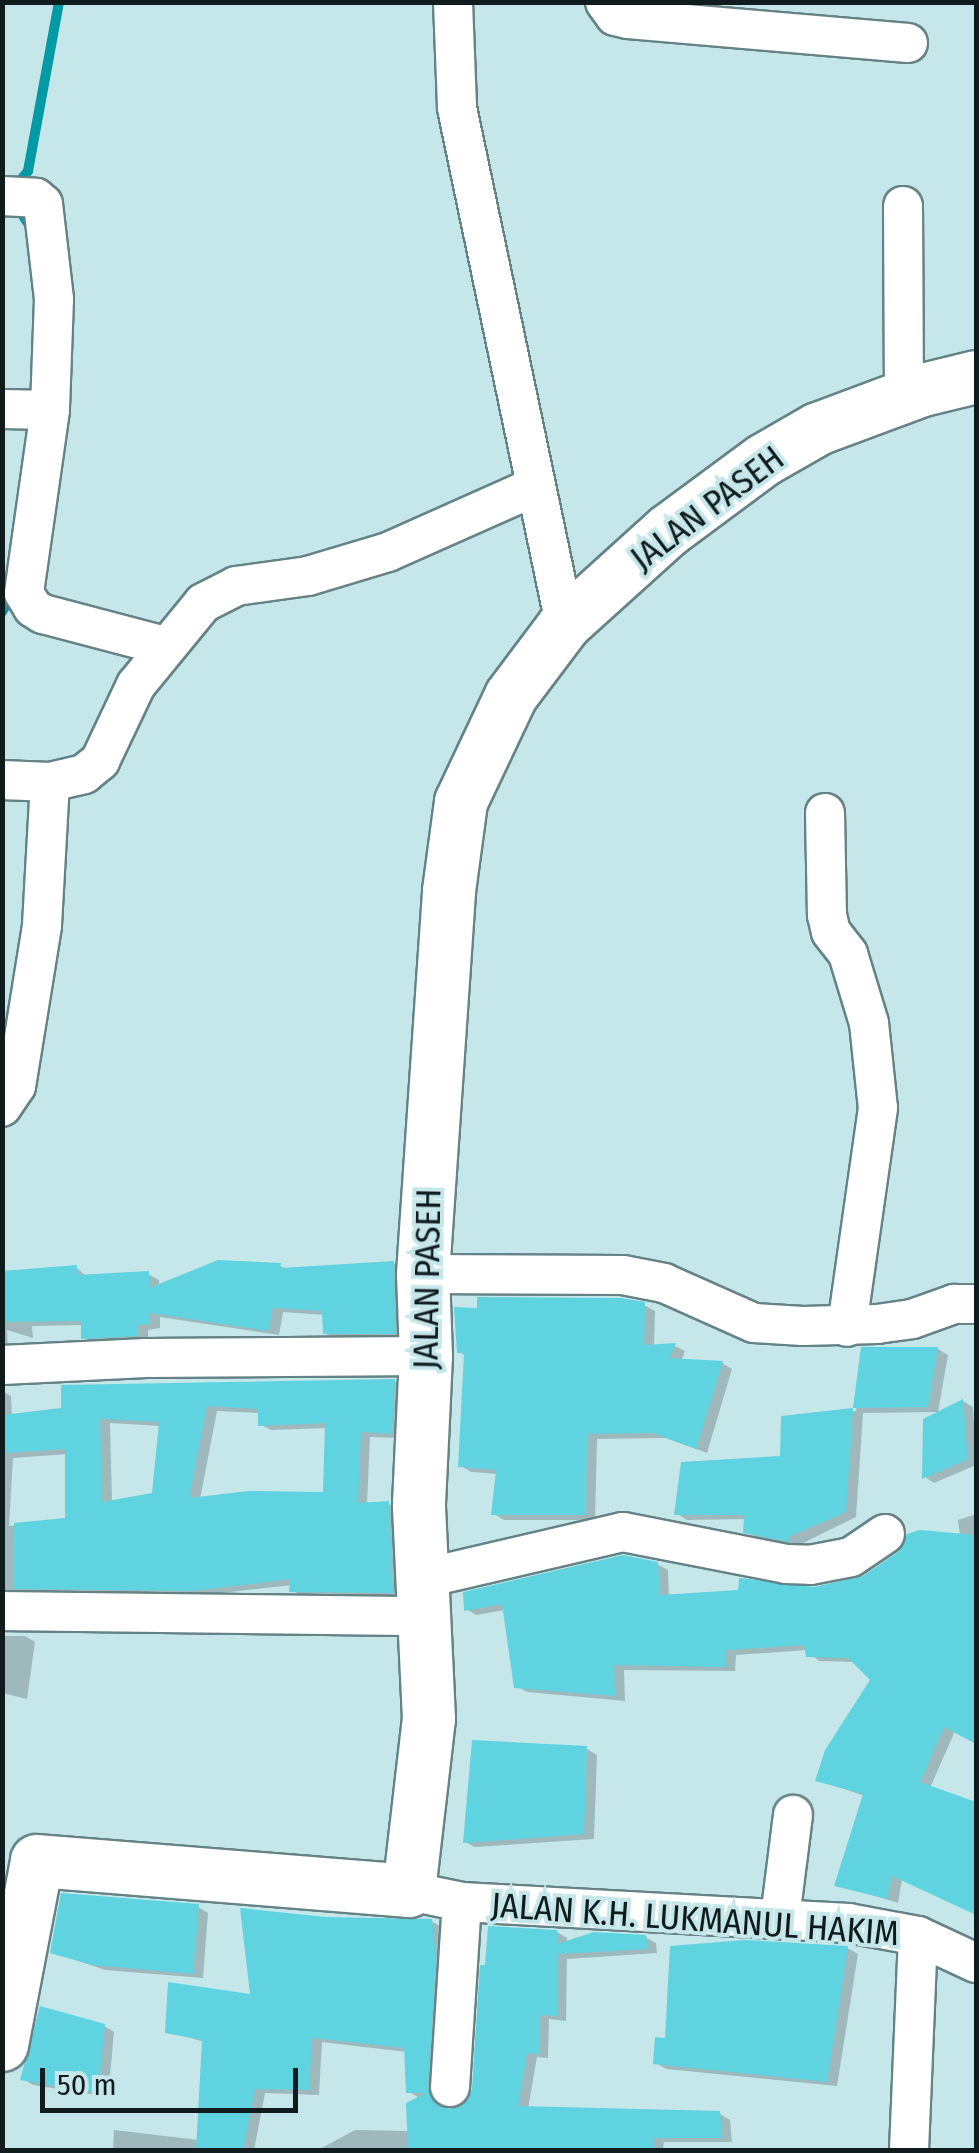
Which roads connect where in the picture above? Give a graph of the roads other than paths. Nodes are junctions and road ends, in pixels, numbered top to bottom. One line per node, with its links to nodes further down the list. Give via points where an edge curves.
1 (453, 2): 9 (street, via 457,108)
2 (605, 2): 3 (street, via 614,16 628,19)
3 (908, 42)
4 (14, 196): 8 (street, via 40,199 44,209 54,299)
5 (903, 206): 7 (street)
6 (976, 377): 7 (street, JALAN PASEH)
7 (904, 397): 10 (street, JALAN PASEH, via 818,429 764,460 668,530)
8 (31, 409): 11 (street, via 27,601 44,614)
9 (536, 486): 10 (street); 11 (street, via 388,552 308,576 236,586 203,603)
10 (565, 624): 16 (street, JALAN PASEH, via 512,696 462,802 449,891)
11 (165, 646): 13 (street, via 136,685 100,761 84,774)
12 (2, 780): 13 (street)
13 (50, 782): 15 (street, via 42,926 16,1086)
14 (825, 814): 18 (street, via 827,914 848,954 869,1022 878,1108)
15 (2, 1107)
16 (423, 1274): 18 (street, via 622,1275 664,1283 754,1322); 19 (street, JALAN PASEH)
17 (976, 1304): 18 (street)
18 (846, 1327)
19 (426, 1356): 20 (street); 22 (street, JALAN PASEH, via 420,1504)
20 (2, 1365)
21 (884, 1534): 22 (street, via 850,1557 786,1564 622,1532)
22 (426, 1597): 23 (street); 26 (street, JALAN PASEH, via 428,1718)
23 (2, 1611)
24 (793, 1814): 28 (street)
25 (20, 1858): 26 (street); 31 (street)
26 (409, 1891): 27 (street, JALAN K.H. LUKMANUL HAKIM)
27 (462, 1902): 28 (street, JALAN K.H. LUKMANUL HAKIM); 32 (street)
28 (780, 1918): 29 (street, JALAN K.H. LUKMANUL HAKIM)
29 (918, 1936): 30 (street, JALAN K.H. LUKMANUL HAKIM); 33 (street)
30 (976, 1963)
31 (2, 2044)
32 (450, 2087)
33 (909, 2150)

